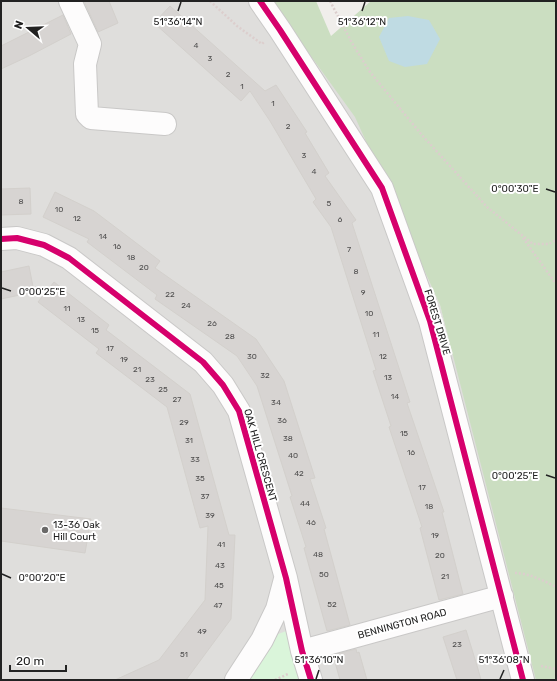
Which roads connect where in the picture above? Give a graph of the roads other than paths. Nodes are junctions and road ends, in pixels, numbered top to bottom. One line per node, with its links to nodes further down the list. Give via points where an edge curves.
1 (70, 1): 3 (street, via 90,44 85,64 87,114 90,118)
2 (260, 1): 6 (street, FOREST DRIVE, via 382,188 430,321)
3 (165, 124)
4 (1, 239): 5 (street, OAK HILL CRESCENT, via 17,238 44,245 69,258 202,362 223,385 239,411)
5 (286, 578): 7 (street, OAK HILL CRESCENT); 8 (street, via 277,609 262,640)
6 (502, 596): 7 (street, BENNINGTON ROAD); 10 (street, FOREST DRIVE)
7 (302, 651): 9 (street, OAK HILL CRESCENT)
8 (236, 680)
9 (311, 680)
10 (523, 680)

